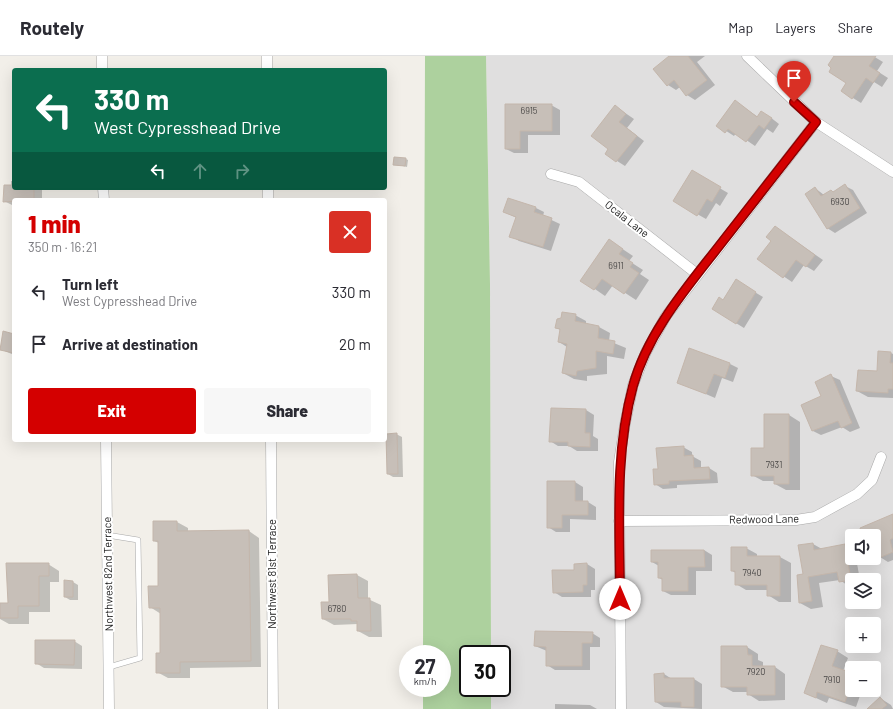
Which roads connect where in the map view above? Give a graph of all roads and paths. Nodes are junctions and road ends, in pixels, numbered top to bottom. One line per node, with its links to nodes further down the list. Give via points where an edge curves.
1 (102, 56): 4 (street)
2 (267, 56): 5 (street)
3 (747, 56): 6 (street)
4 (102, 68)
5 (267, 68)
6 (816, 122): 7 (street); 9 (street)
7 (893, 172)
8 (551, 174): 9 (street, Ocala Lane, via 579,182)
9 (697, 274): 13 (street, via 666,316 646,352 633,385 620,462)
10 (106, 442): 14 (street, Northwest 82nd Terrace)
11 (270, 442): 17 (street, Northwest 81st Terrace)
12 (881, 457): 13 (street, Redwood Lane, via 872,480 857,494 815,517 796,520)
13 (620, 521): 18 (street)
14 (108, 535): 15 (street, Northwest 82nd Terrace); 15 (lane, via 138,540 140,658)
15 (109, 667): 16 (street, Northwest 82nd Terrace)
16 (109, 709)
17 (273, 709)
18 (621, 709)

